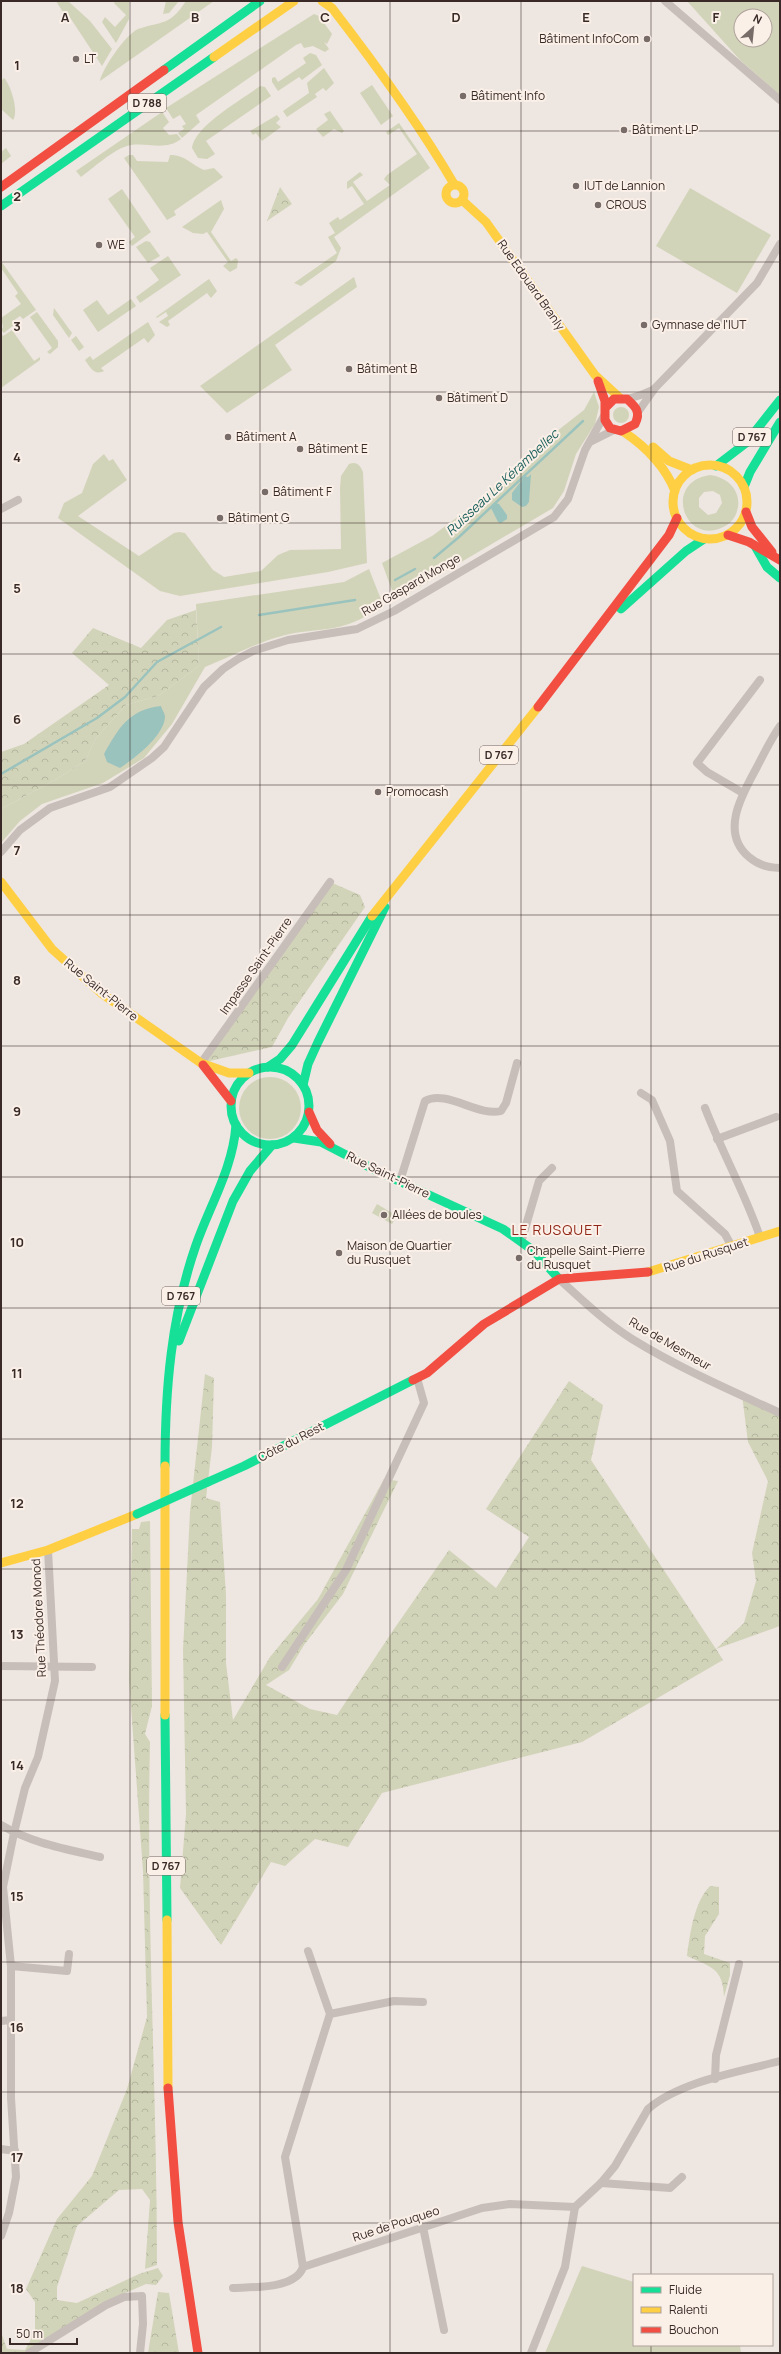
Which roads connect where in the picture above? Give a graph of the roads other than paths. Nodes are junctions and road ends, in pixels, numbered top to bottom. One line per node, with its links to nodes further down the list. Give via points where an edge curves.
1 (260, 1): 8 (main road, D 788)
2 (294, 1): 10 (main road, D 788)
3 (322, 1): 5 (main road, Rue Edouard Branly)
4 (665, 1): 6 (street)
5 (331, 4): 7 (main road, Rue Edouard Branly, via 436,152)
6 (780, 100)
7 (454, 184): 9 (main road, Rue Edouard Branly, via 463,190); 9 (main road, Rue Edouard Branly, via 447,188 446,197 454,203)
8 (1, 187)
9 (462, 200): 12 (main road, Rue Edouard Branly, via 486,222)
10 (1, 206)
11 (780, 244): 13 (street, via 757,283)
12 (595, 375): 14 (main road, Rue Edouard Branly); 16 (main road, Rue Edouard Branly)
13 (655, 388): 14 (street, via 641,395); 17 (street)
14 (623, 398): 16 (main road, via 614,399); 17 (main road, via 634,404)
15 (780, 400): 22 (main road, D 767, via 750,440)
16 (605, 412): 19 (main road, via 607,424); 21 (street, Rue Gaspard Monge)
17 (638, 416): 20 (main road, via 632,428); 23 (main road, via 638,428 648,444 669,461)
18 (780, 422): 24 (main road, D 767, via 750,472)
19 (614, 430): 20 (main road); 21 (street)
20 (624, 432): 25 (main road, via 635,438 650,454 668,475)
21 (590, 443): 39 (street, Rue Gaspard Monge, via 568,499 554,517 394,611 357,629 288,640 253,651 238,659 204,687 164,747 152,758 110,787 50,808 20,830)
22 (716, 466): 23 (main road); 24 (main road, via 733,473)
23 (692, 470): 25 (main road)
24 (744, 487): 28 (main road)
25 (675, 491): 29 (main road, via 674,509)
26 (18, 500): 27 (street)
27 (1, 509)
28 (746, 512): 30 (main road, via 742,521); 33 (main road, via 752,527)
29 (677, 518): 31 (main road, via 688,532); 35 (main road, D 767, via 669,535)
30 (728, 535): 31 (main road); 32 (main road)
31 (704, 539): 35 (main road, D 767, via 686,551)
32 (755, 545): 33 (main road); 34 (main road, via 767,566)
33 (778, 559)
34 (780, 578)
35 (600, 627): 43 (main road, D 767)
36 (760, 680): 38 (street, via 696,763)
37 (780, 726): 38 (street)
38 (743, 793): 40 (street, via 735,815 735,834 738,842 746,855 755,862)
39 (1, 852)
40 (780, 868)
41 (1, 882): 44 (main road, Rue Saint-Pierre, via 38,932 69,966 101,993)
42 (330, 882): 44 (street, Impasse Saint-Pierre)
43 (398, 883): 46 (main road, D 767, via 363,928 292,1045 280,1059); 48 (main road, D 767, via 328,1019 308,1064)
44 (201, 1063): 47 (main road, Rue Saint-Pierre, via 229,1073); 50 (main road, Rue Saint-Pierre)
45 (517, 1063): 60 (street, via 506,1103 501,1111 490,1112 438,1098 426,1101)
46 (268, 1067): 47 (main road); 48 (main road, via 288,1071)
47 (249, 1073): 50 (main road, via 237,1085)
48 (303, 1084): 52 (main road, via 308,1097)
49 (641, 1093): 64 (street, via 652,1100 670,1141 677,1191 725,1234)
50 (231, 1101): 54 (main road)
51 (705, 1108): 56 (street)
52 (309, 1112): 55 (main road, via 306,1123); 58 (main road, Rue Saint-Pierre, via 317,1130)
53 (776, 1117): 56 (street)
54 (236, 1125): 57 (main road, via 251,1140); 66 (main road, D 767, via 230,1162 196,1244 182,1290 171,1345)
55 (294, 1138): 57 (main road); 58 (main road, Rue Saint-Pierre, via 321,1142)
56 (717, 1139): 62 (street, via 741,1187)
57 (272, 1145): 66 (main road, D 767, via 249,1170 226,1219 188,1311)
58 (336, 1149): 60 (main road, Rue Saint-Pierre)
59 (552, 1168): 63 (street, via 539,1181)
60 (400, 1181): 63 (main road, Rue Saint-Pierre)
61 (780, 1231): 62 (main road, Rue du Rusquet)
62 (760, 1237): 64 (main road, Rue du Rusquet)
63 (522, 1239): 65 (main road, Rue Saint-Pierre, via 539,1254)
64 (732, 1247): 65 (main road, Rue du Rusquet, via 654,1272)
65 (559, 1279): 67 (main road, Côte du Rest, via 484,1324 427,1373); 68 (street, Rue de Mesmeur, via 580,1300 632,1339 707,1380)
66 (168, 1377): 100 (main road, D 767, via 164,1454 168,2112 178,2222)
67 (417, 1378): 69 (main road, Côte du Rest, bridge, via 244,1466); 74 (street, via 424,1403 362,1537 346,1570)
68 (780, 1414)
69 (48, 1550): 70 (main road, Côte du Rest); 72 (street, Rue Théodore Monod)
70 (1, 1563)
71 (1, 1666): 72 (street)
72 (55, 1667): 73 (street); 76 (street, Rue Théodore Monod, via 55,1681 38,1756 25,1788)
73 (92, 1667)
74 (282, 1667)
75 (1, 1825): 76 (street)
76 (14, 1833): 77 (street, via 42,1843); 81 (street, Rue Théodore Monod, via 3,1888)
77 (100, 1857)
78 (308, 1951): 83 (street)
79 (69, 1954): 81 (street, via 67,1971)
80 (740, 1964): 87 (street, via 716,2055)
81 (11, 1966): 84 (street, Rue Théodore Monod)
82 (423, 2002): 83 (street, via 394,2001)
83 (330, 2014): 95 (street, via 285,2157)
84 (11, 2020): 85 (street); 89 (street, Rue Théodore Monod, via 11,2098)
85 (1, 2021)
86 (780, 2061): 87 (street)
87 (714, 2079): 91 (street, via 679,2091 648,2109 615,2166)
88 (1, 2149): 89 (street)
89 (15, 2150): 94 (street, Rue Théodore Monod, via 16,2177 9,2213)
90 (682, 2177): 91 (street, via 670,2188)
91 (601, 2183): 92 (street)
92 (575, 2207): 93 (street, Rue de Pouqueo, via 503,2205 482,2208); 101 (street, via 565,2267)
93 (423, 2227): 95 (street, Rue de Pouqueo); 97 (street)
94 (1, 2236)
95 (303, 2267): 96 (street, via 301,2274 293,2281 261,2287)
96 (233, 2288)
97 (444, 2330)
98 (29, 2353): 99 (street, via 106,2305 124,2297 142,2296)
99 (140, 2353)
100 (198, 2353)
101 (531, 2353)

